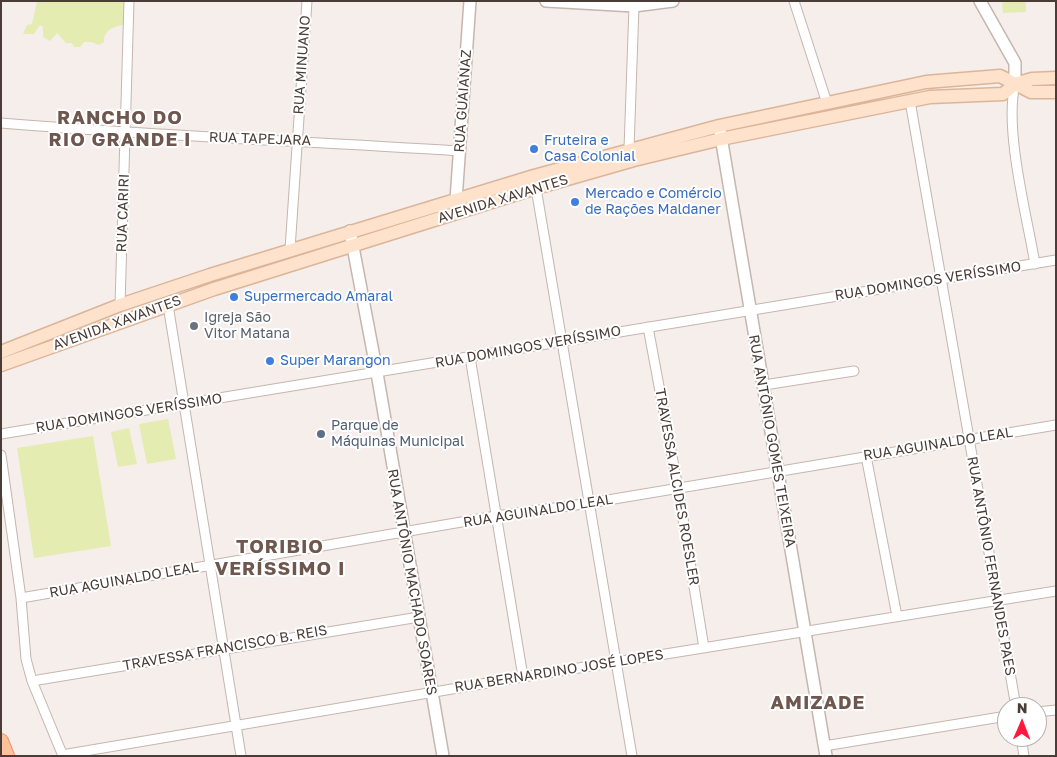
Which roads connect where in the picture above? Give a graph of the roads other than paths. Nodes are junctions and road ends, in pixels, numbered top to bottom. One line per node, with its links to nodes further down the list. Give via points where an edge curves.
1 (129, 1): 18 (street, RUA CARIRI)
2 (307, 1): 19 (street, RUA MINUANO)
3 (470, 1): 21 (street, RUA GUAIANAZ)
4 (546, 1): 8 (street)
5 (673, 1): 8 (street)
6 (794, 1): 15 (street)
7 (980, 1): 9 (street)
8 (634, 6): 20 (street)
9 (1010, 54): 10 (street, via 1009,64); 12 (street)
10 (1000, 76): 12 (main road); 15 (main road, AVENIDA XAVANTES, via 926,82)
11 (1056, 78): 12 (main road, AVENIDA XAVANTES)
12 (1015, 84): 13 (main road, via 1031,92); 14 (main road, AVENIDA XAVANTES, via 1003,94); 28 (street, via 1012,98 1015,148)
13 (1056, 92)
14 (910, 101): 17 (main road, AVENIDA XAVANTES); 29 (street, RUA ANTÔNIO FERNANDES PAES)
15 (826, 102): 17 (main road, AVENIDA XAVANTES)
16 (1, 123): 18 (street, RUA TAPEJARA)
17 (720, 132): 20 (main road, AVENIDA XAVANTES); 22 (main road, AVENIDA XAVANTES); 32 (street, RUA ANTÔNIO GOMES TEIXEIRA)
18 (126, 134): 19 (street, RUA TAPEJARA); 30 (street, RUA CARIRI)
19 (296, 140): 21 (street, RUA TAPEJARA); 26 (street, RUA MINUANO)
20 (628, 149): 23 (main road, AVENIDA XAVANTES)
21 (459, 151): 23 (street, RUA GUAIANAZ)
22 (536, 188): 25 (main road, AVENIDA XAVANTES); 34 (street)
23 (456, 200): 24 (main road, AVENIDA XAVANTES)
24 (350, 231): 25 (street, RUA ANTÔNIO MACHADO SOARES); 26 (main road, AVENIDA XAVANTES)
25 (353, 246): 31 (main road, AVENIDA XAVANTES); 39 (street, RUA ANTÔNIO MACHADO SOARES)
26 (290, 249): 30 (main road, AVENIDA XAVANTES)
27 (1056, 260): 28 (street, RUA DOMINGOS VERÍSSIMO)
28 (1035, 264): 29 (street, RUA DOMINGOS VERÍSSIMO)
29 (941, 279): 32 (street, RUA DOMINGOS VERÍSSIMO); 44 (street, RUA ANTÔNIO FERNANDES PAES)
30 (120, 305): 35 (main road, AVENIDA XAVANTES)
31 (168, 305): 37 (main road, AVENIDA XAVANTES); 41 (street)
32 (749, 310): 33 (street, RUA DOMINGOS VERÍSSIMO); 40 (street, RUA ANTÔNIO GOMES TEIXEIRA)
33 (648, 327): 34 (street, RUA DOMINGOS VERÍSSIMO); 48 (street, TRAVESSA ALCIDES ROESLER)
34 (563, 341): 36 (street, RUA DOMINGOS VERÍSSIMO); 49 (street)
35 (1, 352)
36 (470, 357): 39 (street, RUA DOMINGOS VERÍSSIMO); 50 (street)
37 (1, 365)
38 (854, 371): 40 (street)
39 (377, 373): 41 (street, RUA DOMINGOS VERÍSSIMO); 51 (street, RUA ANTÔNIO MACHADO SOARES)
40 (764, 385): 47 (street, RUA ANTÔNIO GOMES TEIXEIRA)
41 (184, 404): 43 (street, RUA DOMINGOS VERÍSSIMO); 52 (street)
42 (1056, 425): 44 (street, RUA AGUINALDO LEAL)
43 (1, 434)
44 (967, 439): 46 (street, RUA AGUINALDO LEAL); 55 (street, RUA ANTÔNIO FERNANDES PAES)
45 (1, 455): 54 (street)
46 (866, 456): 47 (street, RUA AGUINALDO LEAL); 56 (street)
47 (778, 471): 48 (street, RUA AGUINALDO LEAL); 58 (street, RUA ANTÔNIO GOMES TEIXEIRA)
48 (678, 488): 49 (street, RUA AGUINALDO LEAL); 60 (street, TRAVESSA ALCIDES ROESLER)
49 (590, 503): 50 (street, RUA AGUINALDO LEAL); 61 (street)
50 (496, 516): 51 (street, RUA AGUINALDO LEAL); 62 (street)
51 (403, 532): 52 (street, RUA AGUINALDO LEAL); 57 (street, RUA ANTÔNIO MACHADO SOARES)
52 (210, 565): 54 (street, RUA AGUINALDO LEAL); 59 (street)
53 (1056, 591): 55 (street, RUA BERNARDINO JOSÉ LOPES)
54 (21, 598): 63 (street, via 26,659)
55 (997, 601): 56 (street, RUA BERNARDINO JOSÉ LOPES); 65 (street, RUA ANTÔNIO FERNANDES PAES)
56 (897, 616): 58 (street, RUA BERNARDINO JOSÉ LOPES)
57 (418, 617): 59 (street, TRAVESSA FRANCISCO B. REIS); 64 (street, RUA ANTÔNIO MACHADO SOARES)
58 (805, 632): 60 (street, RUA BERNARDINO JOSÉ LOPES); 69 (street, RUA ANTÔNIO GOMES TEIXEIRA)
59 (223, 648): 63 (street, TRAVESSA FRANCISCO B. REIS); 67 (street)
60 (704, 648): 61 (street, RUA BERNARDINO JOSÉ LOPES)
61 (616, 661): 62 (street, RUA BERNARDINO JOSÉ LOPES); 74 (street)
62 (523, 676): 64 (street, RUA BERNARDINO JOSÉ LOPES)
63 (32, 681): 70 (street)
64 (432, 693): 67 (street, RUA BERNARDINO JOSÉ LOPES); 73 (street, RUA ANTÔNIO MACHADO SOARES)
65 (1014, 697)
66 (997, 718): 69 (street)
67 (236, 725): 70 (street, RUA BERNARDINO JOSÉ LOPES); 72 (street)
68 (1, 741): 71 (main road)
69 (825, 751)
70 (62, 755)
71 (7, 756)
72 (241, 756)
73 (442, 756)
74 (632, 756)

